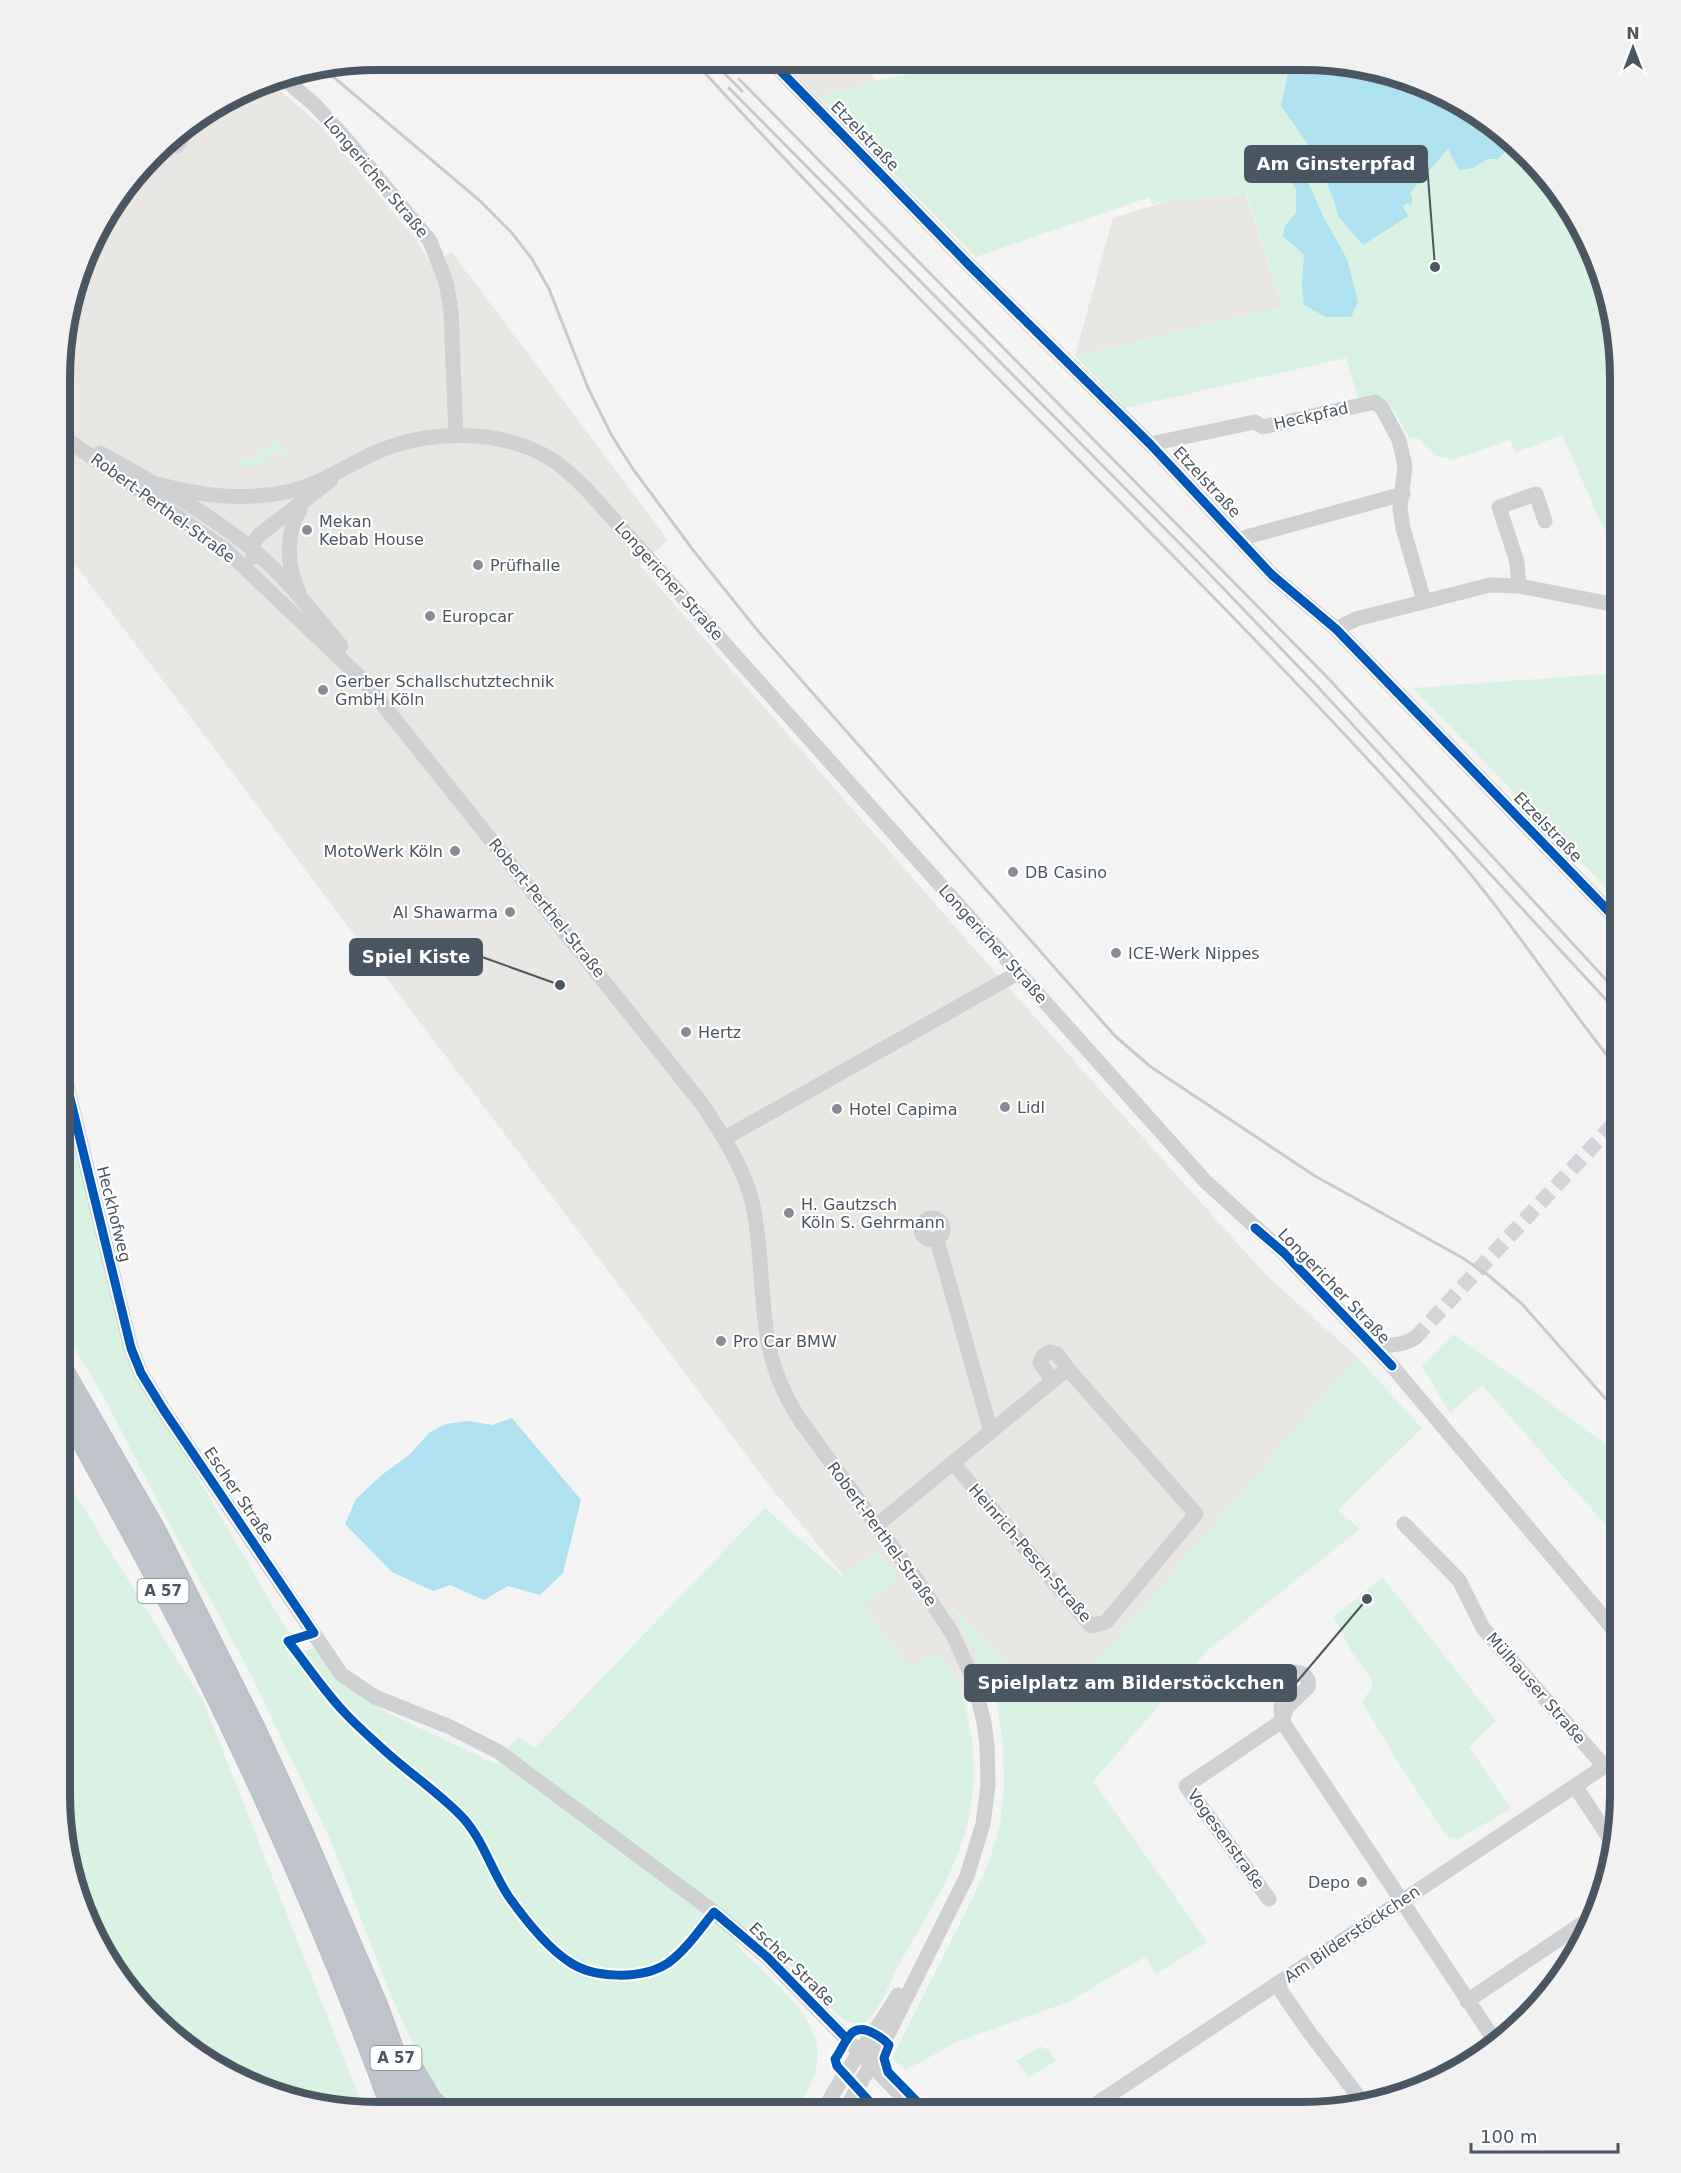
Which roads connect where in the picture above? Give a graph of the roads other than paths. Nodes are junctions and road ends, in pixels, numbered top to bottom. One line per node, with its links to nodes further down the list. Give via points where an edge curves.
1 (780, 70): 6 (street, Etzelstraße)
2 (290, 84): 4 (street, Longericher Straße, via 328,119 430,241 446,282 451,311)
3 (70, 435): 8 (street, Robert-Perthel-Straße)
4 (456, 436): 7 (street, Longericher Straße, via 400,444); 23 (street, Longericher Straße, via 521,445 553,460 588,490)
5 (70, 442): 14 (street, Robert-Perthel-Straße)
6 (1150, 444): 9 (street, Heckpfad, via 1255,422 1263,427 1376,402 1400,440 1405,466); 12 (street, Etzelstraße)
7 (348, 467): 8 (street, Longericher Straße, via 290,492 238,498 193,494); 10 (street, Longericher Straße)
8 (157, 484): 13 (street, Robert-Perthel-Straße)
9 (1403, 494): 12 (street); 18 (street, Heckpfad, via 1403,528)
10 (304, 504): 13 (street, Longericher Straße); 17 (street, via 296,516 289,558)
11 (1545, 521): 16 (street, via 1536,494 1499,507 1517,562)
12 (1239, 539): 20 (street, Etzelstraße, via 1272,575)
13 (253, 549): 14 (street, via 241,554); 15 (street, via 253,568); 17 (street, Robert-Perthel-Straße)
14 (226, 550): 15 (street, Robert-Perthel-Straße)
15 (259, 581): 21 (street, Robert-Perthel-Straße)
16 (1519, 586): 18 (street, via 1490,585); 19 (street)
17 (303, 600): 21 (street, Robert-Perthel-Straße)
18 (1424, 602): 20 (street, via 1356,619)
19 (1610, 604)
20 (1336, 629): 22 (street, Etzelstraße)
21 (364, 681): 25 (street, Robert-Perthel-Straße, via 681,1076)
22 (1610, 913)
23 (1018, 973): 25 (street); 27 (street, Longericher Straße, via 1205,1181 1284,1253)
24 (70, 1098): 30 (street, Heckhofweg, via 131,1348)
25 (725, 1138): 37 (street, Robert-Perthel-Straße, via 752,1204 767,1337 781,1382 800,1420)
26 (937, 1240): 34 (street)
27 (1369, 1342): 28 (street, Longericher Straße); 28 (street, via 1403,1345 1415,1338)
28 (1392, 1366): 38 (street, Longericher Straße)
29 (1068, 1369): 31 (street); 31 (street, via 1057,1354 1043,1356 1041,1367); 35 (street, Heinrich-Pesch-Straße, via 1196,1514 1106,1622 1091,1626)
30 (141, 1373): 51 (street, Escher Straße, via 341,1674 375,1697 450,1727 498,1752 544,1785 714,1912 767,1957)
31 (1053, 1381): 34 (street)
32 (70, 1384): 49 (highway, A 57, via 154,1529 220,1658 302,1832)
33 (70, 1418): 53 (highway, A 57, via 237,1737 326,1938)
34 (991, 1432): 35 (street)
35 (953, 1463): 37 (street)
36 (1404, 1524): 40 (street, Mülhauser Straße, via 1459,1580 1484,1628)
37 (877, 1525): 46 (street, Robert-Perthel-Straße, via 952,1633 973,1678 984,1722 988,1775 983,1824 967,1876)
38 (1610, 1624)
39 (1610, 1762): 40 (street, Am Bilderstöckchen)
40 (1604, 1766): 41 (street, Am Bilderstöckchen)
41 (1575, 1786): 42 (street); 44 (street, Am Bilderstöckchen)
42 (1608, 1836)
43 (1269, 1899): 44 (street, Vogesenstraße, via 1186,1786 1282,1721)
44 (1401, 1901): 47 (street, Am Bilderstöckchen); 48 (street, Vogesenstraße)
45 (1582, 1923): 48 (street)
46 (938, 1932): 51 (street, Robert-Perthel-Straße, via 874,2034); 52 (street, Robert-Perthel-Straße)
47 (1276, 1984): 54 (street); 62 (street, Am Bilderstöckchen)
48 (1467, 2001): 50 (street, Vogesenstraße)
49 (377, 2006): 57 (highway, A 57); 58 (highway)
50 (1492, 2037)
51 (859, 2051): 52 (street, Escher Straße); 59 (street, Robert-Perthel-Straße)
52 (871, 2063): 60 (street, Robert-Perthel-Straße); 61 (street, Escher Straße)
53 (378, 2068): 55 (highway); 56 (highway, A 57)
54 (1359, 2098)
55 (380, 2103)
56 (390, 2103)
57 (412, 2103)
58 (434, 2103)
59 (828, 2103)
60 (849, 2103)
61 (909, 2103)
62 (1098, 2103)

